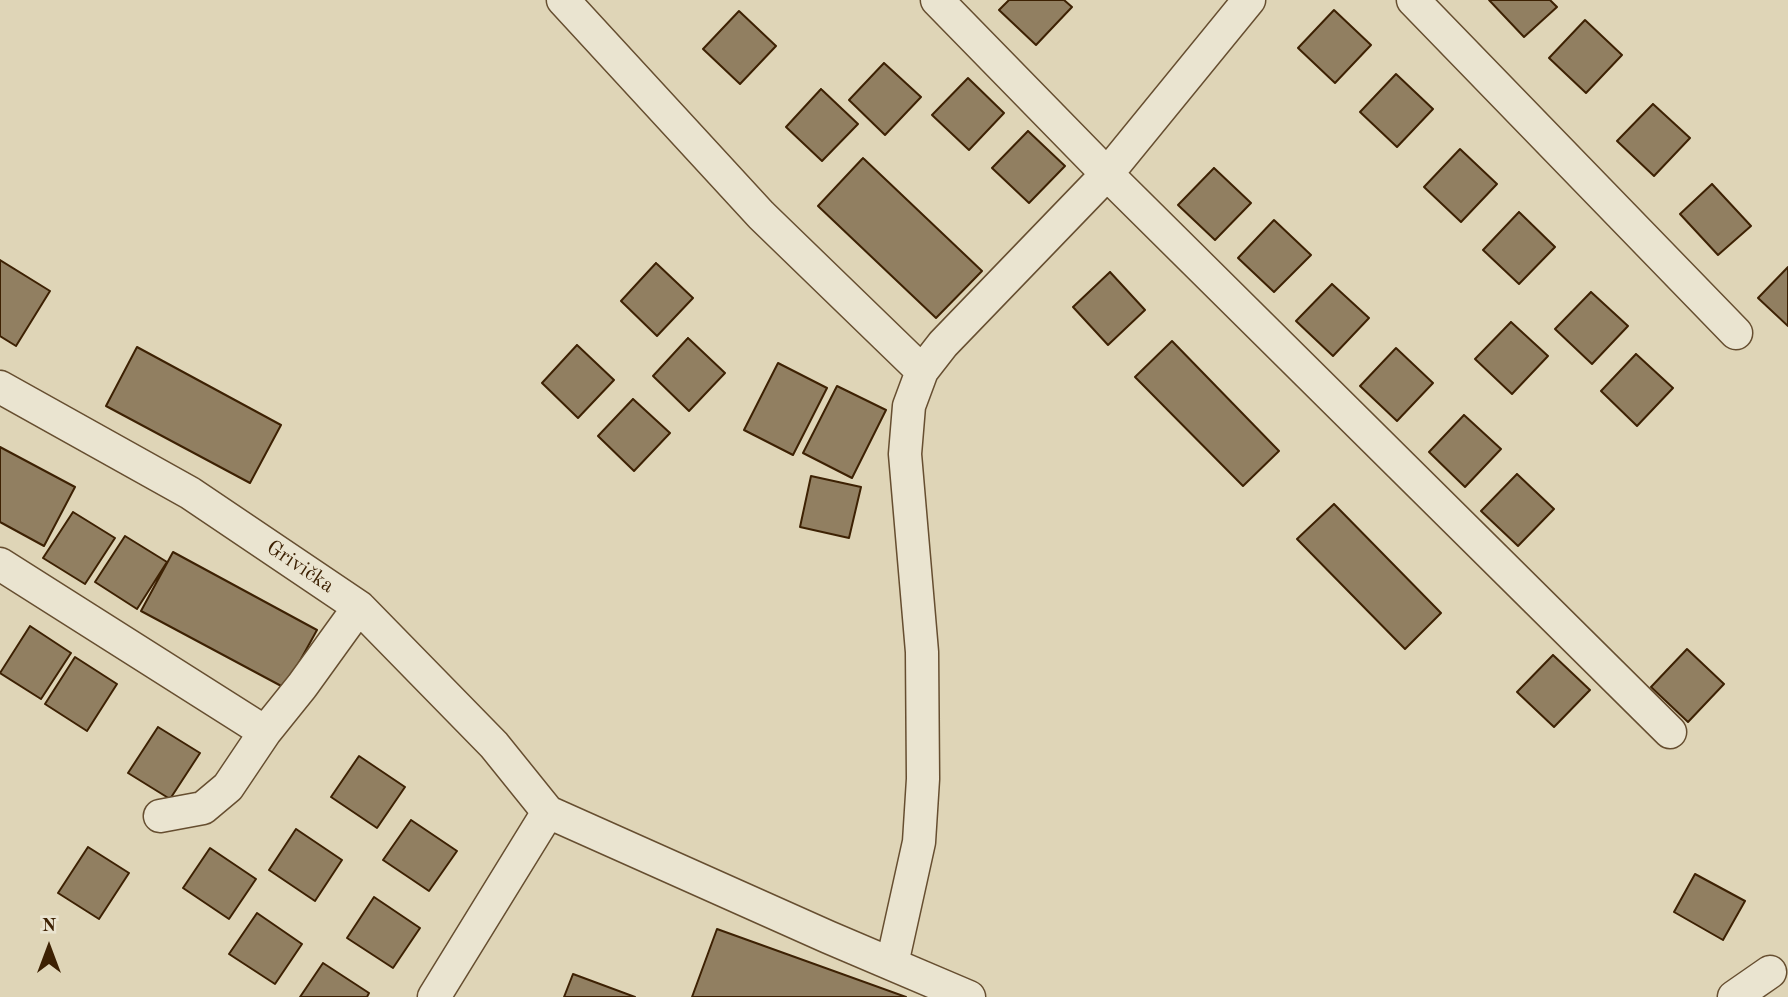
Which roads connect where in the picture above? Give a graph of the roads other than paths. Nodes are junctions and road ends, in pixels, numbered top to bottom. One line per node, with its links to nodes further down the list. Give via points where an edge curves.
1 (563, 0): 7 (street, via 761,215)
2 (937, 0): 5 (street)
3 (1249, 0): 5 (street)
4 (1413, 0): 6 (street)
5 (1107, 174): 7 (street); 12 (street)
6 (1736, 332)
7 (922, 371): 15 (street, via 909,406 905,454 922,652 923,779 919,842)
8 (0, 387): 10 (street, Grivička, via 190,493)
9 (0, 565): 11 (street)
10 (359, 607): 11 (street); 13 (street, Grivička, via 494,745)
11 (265, 732): 14 (street, via 228,787 203,808)
12 (1670, 732)
13 (548, 812): 15 (street); 17 (street)
14 (160, 816)
15 (892, 964): 18 (street)
16 (1770, 972): 19 (street)
17 (434, 997)
18 (970, 997)
19 (1734, 997)

